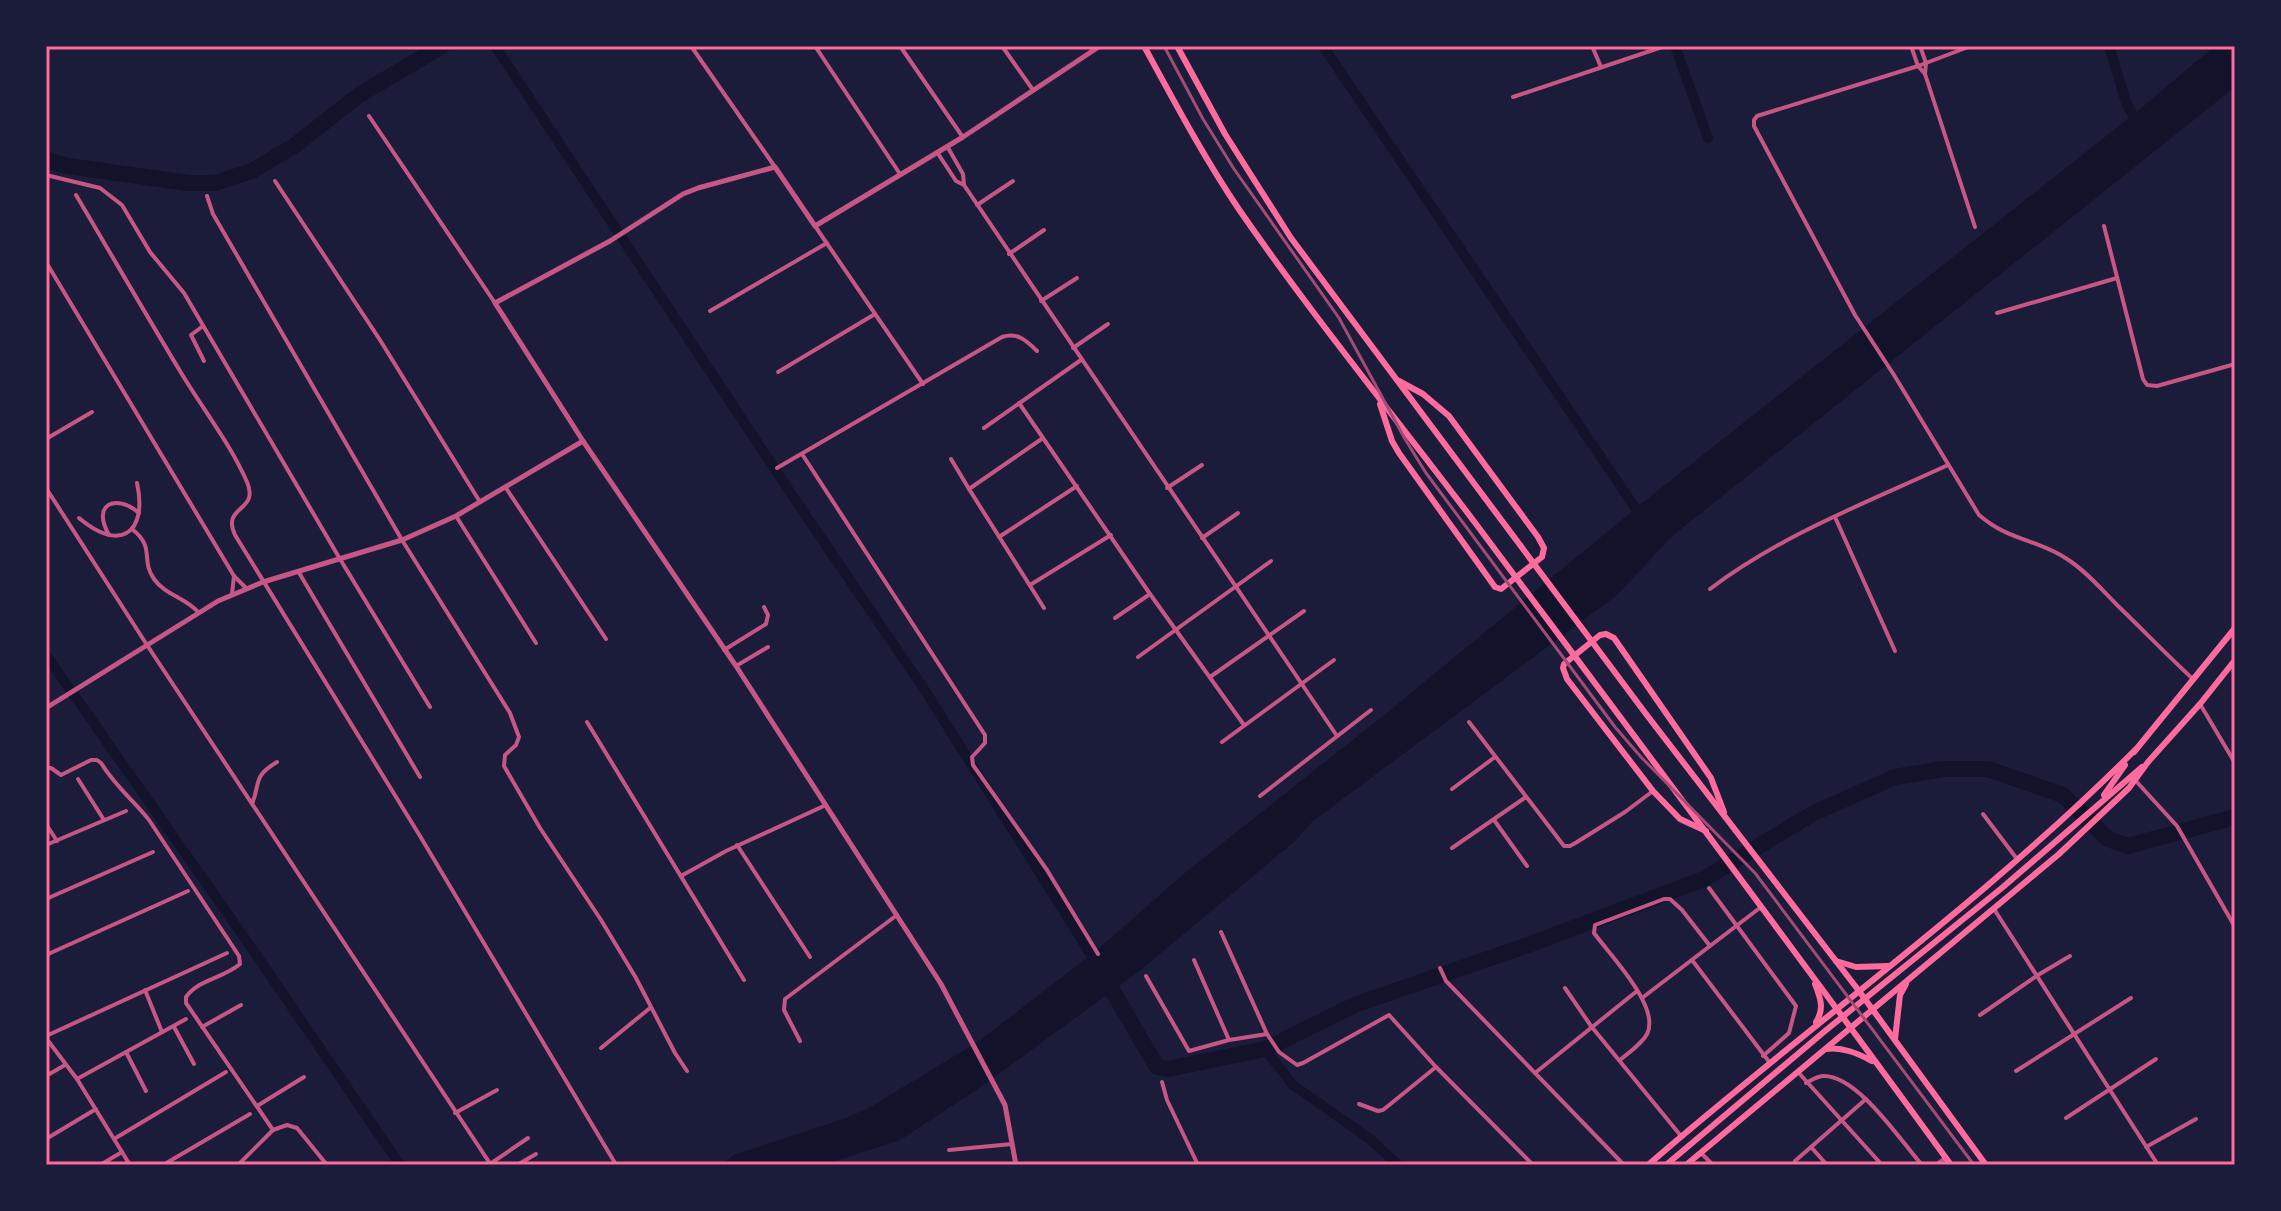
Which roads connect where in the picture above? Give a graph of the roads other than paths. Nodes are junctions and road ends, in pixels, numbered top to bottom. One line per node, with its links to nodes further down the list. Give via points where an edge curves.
1 (691, 46): 23 (street)
2 (815, 46): 24 (street)
3 (900, 46): 20 (street)
4 (1002, 46): 17 (street)
5 (1100, 46): 17 (street)
6 (1144, 46): 56 (main road, via 1239,208)
7 (1177, 46): 54 (main road, via 1283,225)
8 (1592, 46): 15 (street)
9 (1665, 46): 15 (street)
10 (1911, 46): 14 (street)
11 (1920, 46): 13 (street)
12 (1971, 46): 13 (street)
13 (1926, 63): 14 (street); 16 (street)
14 (1918, 66): 16 (street); 66 (street, via 1757,116 1754,126 1859,322)
15 (1601, 67): 18 (street)
16 (1925, 74): 34 (street)
17 (1033, 90): 20 (street)
18 (1513, 97)
19 (369, 116): 42 (street)
20 (963, 137): 21 (street)
21 (947, 146): 22 (street); 28 (street)
22 (937, 152): 24 (street); 28 (street)
23 (775, 167): 32 (street); 42 (street, via 683,194 610,241)
24 (901, 174): 32 (street)
25 (46, 175): 47 (street, via 100,188 114,197)
26 (275, 181): 74 (street)
27 (1013, 181): 31 (street)
28 (964, 185): 31 (street)
29 (76, 195): 90 (street, via 239,466 250,495 230,521)
30 (207, 196): 85 (street)
31 (977, 205): 37 (street)
32 (815, 226): 36 (street)
33 (2104, 226): 40 (street)
34 (1975, 227)
35 (1044, 230): 37 (street)
36 (827, 243): 43 (street); 45 (street)
37 (1009, 254): 41 (street)
38 (46, 262): 89 (street)
39 (1077, 278): 41 (street)
40 (2117, 278): 44 (street); 52 (street, via 2147,385)
41 (1041, 301): 48 (street)
42 (495, 303): 62 (street)
43 (710, 311)
44 (1997, 313)
45 (875, 314): 53 (street); 55 (street)
46 (1108, 324): 48 (street)
47 (203, 326): 51 (street, via 191,335); 86 (street)
48 (1073, 348): 50 (street)
49 (1037, 351): 55 (street, via 1011,334)
50 (1081, 360): 57 (street); 72 (street)
51 (204, 361)
52 (2235, 364)
53 (778, 372)
54 (1397, 380): 56 (main road, via 1449,416 1544,548 1542,557 1501,589 1399,453); 145 (main road)
55 (923, 384): 63 (street)
56 (1378, 396): 149 (main road)
57 (1019, 403): 59 (street); 60 (street)
58 (92, 412): 61 (street)
59 (984, 428)
60 (1043, 438): 69 (street); 73 (street)
61 (46, 439)
62 (583, 441): 71 (street); 109 (street)
63 (802, 454): 67 (street); 170 (street, via 985,735 973,765)
64 (951, 459): 73 (street)
65 (1202, 465): 72 (street)
66 (1949, 465): 78 (street); 116 (street, via 1987,523 2066,558)
67 (777, 468)
68 (137, 483): 75 (street)
69 (1077, 486): 82 (street); 83 (street)
70 (46, 488): 107 (street)
71 (506, 488): 74 (street); 105 (street)
72 (1167, 488): 84 (street)
73 (969, 489): 83 (street)
74 (480, 502): 77 (street)
75 (139, 513): 80 (street); 81 (street, via 124,503 104,509 101,516)
76 (1238, 513): 84 (street)
77 (456, 516): 85 (street); 106 (street)
78 (1835, 517): 94 (street, via 1754,558); 110 (street)
79 (79, 518): 81 (street)
80 (132, 529): 81 (street); 100 (street, via 145,542 157,583)
81 (109, 535)
82 (1111, 535): 91 (street); 96 (street)
83 (999, 537): 91 (street)
84 (1202, 538): 92 (street)
85 (402, 540): 86 (street); 192 (street, via 510,713 518,740 503,760 510,776)
86 (340, 559): 88 (street); 120 (street)
87 (1271, 561): 92 (street)
88 (298, 571): 90 (street); 133 (street)
89 (234, 576): 93 (street); 95 (street)
90 (263, 582): 93 (street); 257 (street)
91 (1030, 585): 98 (street)
92 (1235, 588): 103 (street); 104 (street)
93 (247, 589): 95 (street)
94 (1710, 589)
95 (232, 594): 100 (street)
96 (1150, 594): 101 (street); 103 (street)
97 (764, 607): 109 (street, via 766,624)
98 (1044, 608)
99 (1304, 611): 104 (street)
100 (199, 613): 107 (street)
101 (1115, 618)
102 (2235, 628): 116 (main road)
103 (1178, 630): 111 (street); 115 (street)
104 (1268, 637): 115 (street); 117 (street)
105 (606, 639)
106 (536, 643)
107 (147, 645): 119 (street); 141 (street)
108 (768, 647): 114 (street)
109 (724, 650): 114 (street)
110 (1895, 651)
111 (1138, 657)
112 (1334, 660): 117 (street)
113 (2235, 661): 118 (main road)
114 (736, 666): 142 (street)
115 (1210, 677): 124 (street)
116 (2193, 679): 127 (main road)
117 (1301, 684): 124 (street); 125 (street)
118 (2200, 704): 130 (main road); 131 (street)
119 (49, 706)
120 (430, 707)
121 (1371, 710): 125 (street)
122 (587, 722): 157 (street)
123 (1469, 722): 128 (street)
124 (1244, 725): 126 (street)
125 (1337, 736): 138 (street)
126 (1222, 742)
127 (2135, 750): 140 (main road); 155 (main road)
128 (1495, 757): 136 (street); 139 (street)
129 (277, 762): 141 (street, via 257,779)
130 (2148, 762): 135 (main road); 140 (main road)
131 (2235, 763)
132 (46, 768): 199 (street, via 61,775 91,760 101,763 149,820 239,956 235,969 186,997)
133 (420, 777)
134 (78, 779): 146 (street)
135 (2135, 780): 162 (main road); 165 (street, via 2177,826)
136 (1452, 789)
137 (1653, 791): 139 (street, via 1567,846); 145 (main road, via 1565,673 1564,664 1600,635 1614,638 1702,765); 149 (main road, via 1683,821)
138 (1260, 796)
139 (1526, 797): 147 (street)
140 (2101, 801): 270 (main road, via 2013,880)
141 (252, 804): 238 (street)
142 (826, 805): 152 (street); 163 (street)
143 (126, 811): 146 (street)
144 (1983, 814): 155 (street)
145 (1726, 817): 177 (main road)
146 (104, 820): 150 (street)
147 (1494, 820): 153 (street); 156 (street)
148 (46, 824): 150 (street)
149 (1706, 831): 161 (main road)
150 (57, 841): 151 (street)
151 (46, 845)
152 (737, 845): 157 (street); 173 (street)
153 (1452, 848)
154 (153, 852): 160 (street)
155 (2018, 861): 167 (main road)
156 (1527, 866)
157 (681, 876): 183 (street)
158 (1709, 888): 164 (street)
159 (188, 891): 171 (street)
160 (46, 899)
161 (1762, 907): 164 (street); 180 (main road)
162 (1994, 909): 174 (main road); 181 (street)
163 (897, 915): 207 (street, via 785,999 784,1010); 248 (street, via 941,984 1005,1105)
164 (1736, 926): 168 (street); 213 (street, via 1796,1006 1789,1033)
165 (2235, 927)
166 (1221, 932): 204 (street)
167 (1920, 942): 174 (main road, via 1919,957); 178 (main road)
168 (1710, 946): 176 (street); 187 (street, via 1670,899 1595,925 1594,933)
169 (227, 953): 186 (street)
170 (1098, 954)
171 (46, 955)
172 (2070, 956): 181 (street)
173 (810, 957)
174 (1934, 959): 184 (main road)
175 (1194, 960): 206 (street)
176 (1692, 960): 189 (street); 213 (street)
177 (1834, 961): 178 (main road, via 1856,967); 188 (main road)
178 (1891, 965): 188 (main road)
179 (1441, 971): 225 (street)
180 (1813, 975): 193 (main road); 201 (main road, via 1821,1013)
181 (2038, 975): 195 (street); 203 (street)
182 (1146, 976): 206 (street, via 1189,1051)
183 (744, 980)
184 (1908, 981): 194 (main road); 208 (main road, via 1900,995)
185 (1565, 988): 198 (street)
186 (144, 990): 202 (street); 205 (street)
187 (1637, 991): 189 (street); 198 (street)
188 (1859, 991): 193 (main road); 194 (main road)
189 (1642, 998): 215 (street, via 1651,1021 1646,1036)
190 (2131, 998): 203 (street)
191 (241, 1005): 199 (street)
192 (650, 1008): 209 (street); 221 (street)
193 (1837, 1009): 200 (main road); 201 (main road)
194 (1872, 1009): 200 (main road); 208 (main road)
195 (1980, 1015)
196 (186, 1019): 197 (street)
197 (174, 1026): 202 (street); 219 (street)
198 (1591, 1026): 215 (street); 225 (street)
199 (202, 1027): 236 (street)
200 (1851, 1027): 210 (main road); 216 (main road)
201 (1809, 1031): 212 (main road)
202 (162, 1032): 211 (street)
203 (2074, 1033): 223 (street); 231 (street)
204 (1267, 1034): 206 (street); 220 (street, via 1297,1065 1389,1015)
205 (46, 1037): 218 (street)
206 (1229, 1040)
207 (800, 1041)
208 (1895, 1041): 278 (main road)
209 (601, 1048)
210 (1823, 1050): 216 (main road, via 1852,1051); 222 (main road)
211 (126, 1052): 228 (street); 233 (street)
212 (1780, 1054): 217 (main road); 222 (main road, via 1797,1059)
213 (1763, 1056): 217 (street)
214 (2156, 1059): 231 (street)
215 (1620, 1060): 244 (street)
216 (1875, 1062): 255 (main road)
217 (1770, 1063): 244 (main road)
218 (66, 1064): 226 (street); 228 (street)
219 (194, 1064)
220 (1436, 1067): 235 (street, via 1383,1110); 267 (street)
221 (687, 1071)
222 (1797, 1071): 230 (street); 253 (main road)
223 (2016, 1071)
224 (226, 1072): 247 (street)
225 (1535, 1073): 268 (street)
226 (46, 1076)
227 (304, 1077): 236 (street)
228 (77, 1079): 237 (street)
229 (1162, 1082): 266 (street)
230 (1806, 1083): 234 (street, via 1818,1076 1836,1078); 242 (street)
231 (2110, 1089): 240 (street); 250 (street)
232 (497, 1090): 238 (street)
233 (146, 1091)
234 (1866, 1099): 242 (street); 275 (street)
235 (1359, 1104)
236 (257, 1106): 243 (street)
237 (96, 1109): 246 (street); 247 (street)
238 (455, 1113): 258 (street)
239 (250, 1114): 261 (street)
240 (2066, 1118)
241 (2196, 1119): 250 (street)
242 (1841, 1120): 249 (street); 274 (street)
243 (273, 1130): 262 (street); 263 (street, via 297,1128)
244 (1681, 1136): 269 (main road)
245 (528, 1138): 258 (street)
246 (46, 1139)
247 (114, 1139): 252 (street)
248 (1012, 1144): 251 (street); 265 (street)
249 (1811, 1147): 256 (street); 273 (street)
250 (2146, 1147): 279 (street)
251 (949, 1150)
252 (122, 1152): 259 (street); 260 (street)
253 (1701, 1153): 271 (main road); 272 (street)
254 (536, 1154): 264 (street)
255 (1946, 1157): 276 (street); 277 (main road)
256 (1795, 1161)
257 (615, 1163)
258 (490, 1164)
259 (100, 1165)
260 (130, 1165)
261 (163, 1165)
262 (238, 1165)
263 (327, 1165)
264 (517, 1165)
265 (1016, 1165)
266 (1198, 1165)
267 (1533, 1165)
268 (1624, 1165)
269 (1648, 1165)
270 (1666, 1165)
271 (1686, 1165)
272 (1713, 1165)
273 (1827, 1165)
274 (1882, 1165)
275 (1922, 1165)
276 (1936, 1165)
277 (1951, 1165)
278 (1986, 1165)
279 (2158, 1165)

